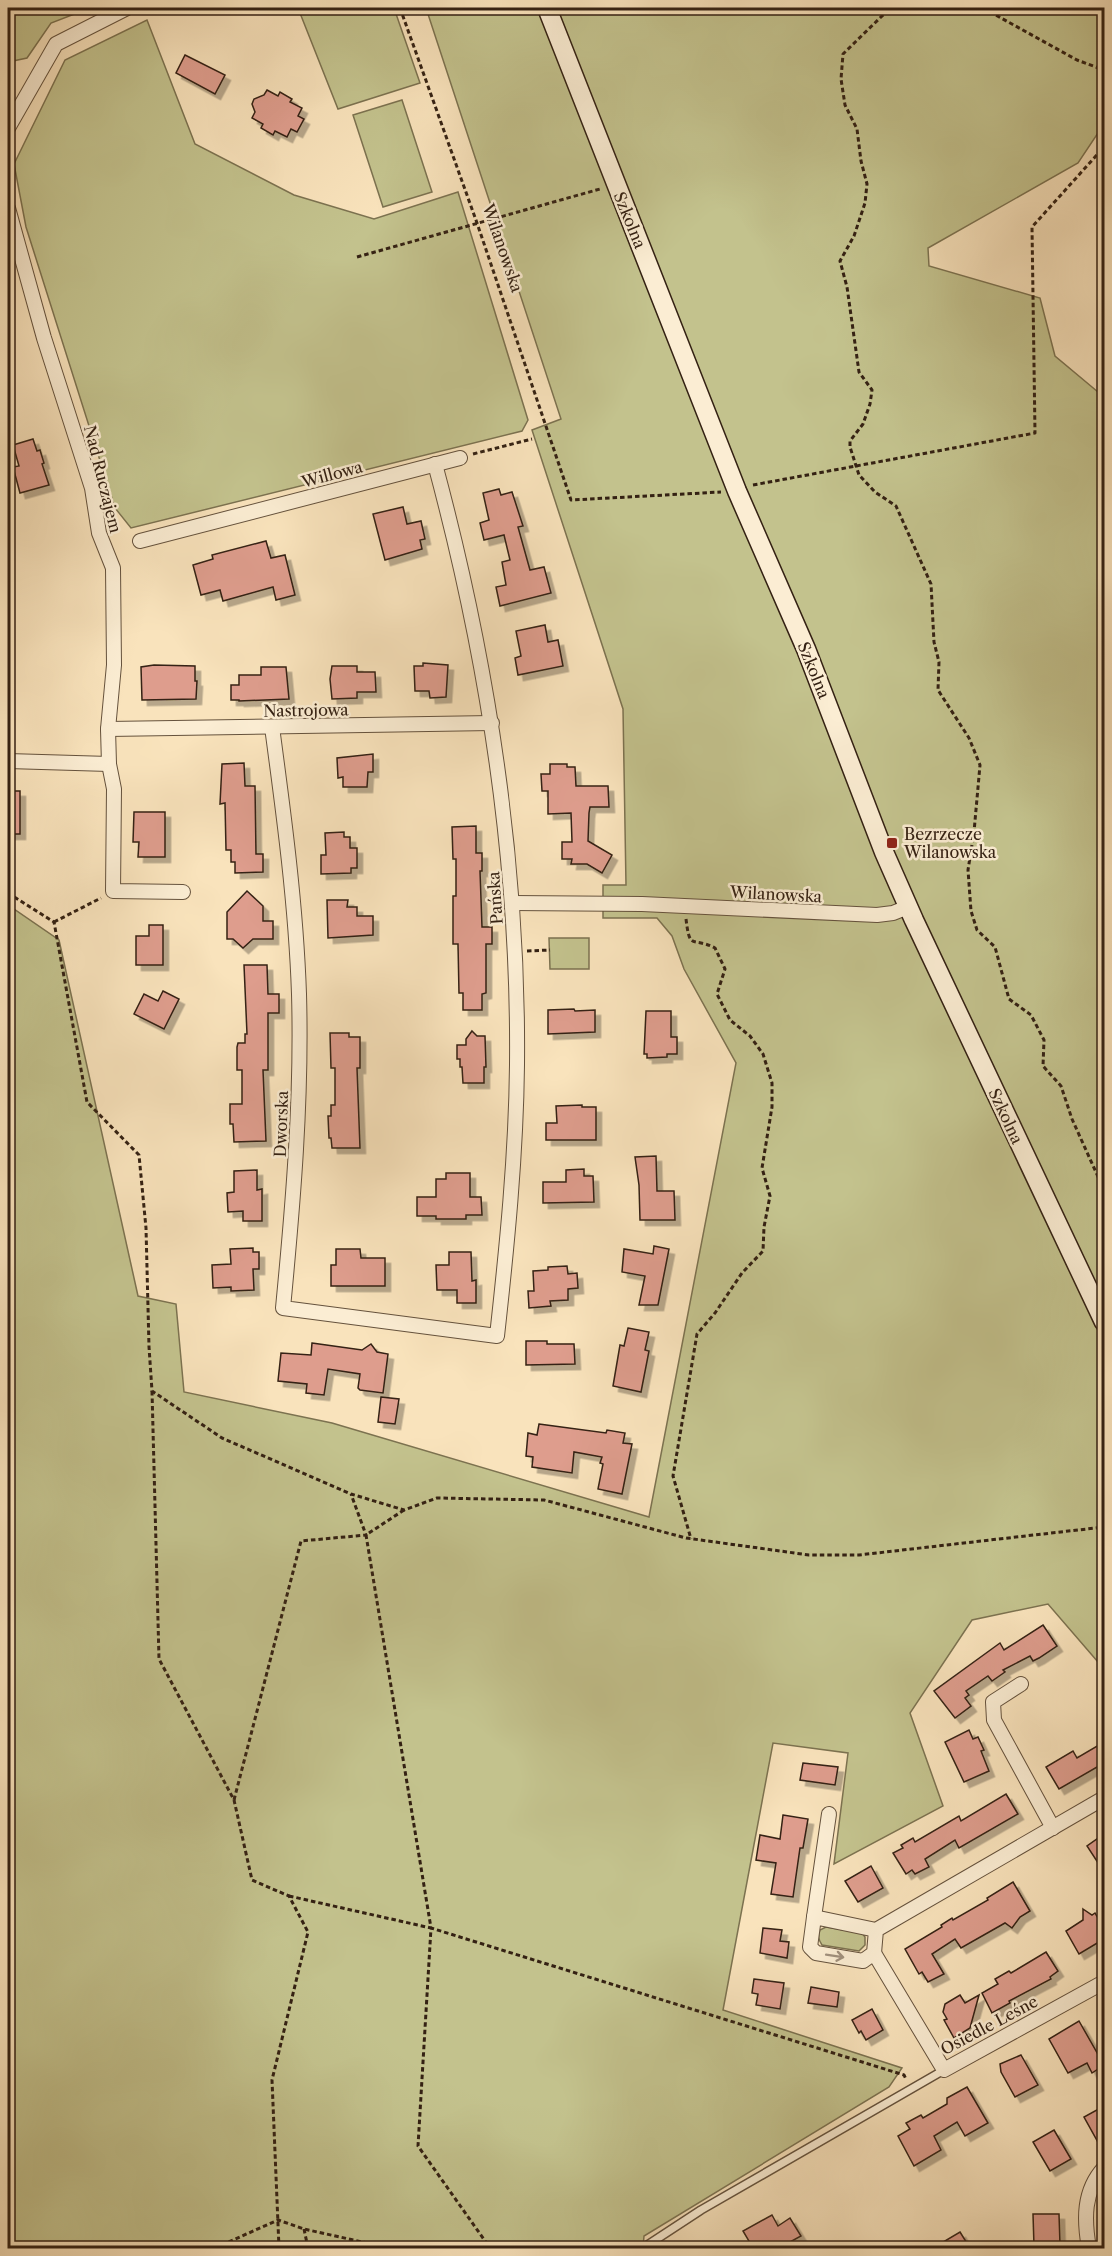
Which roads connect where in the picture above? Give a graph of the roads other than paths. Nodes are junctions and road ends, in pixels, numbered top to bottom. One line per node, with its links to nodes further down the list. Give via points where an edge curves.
1 (127, 8): 3 (street, via 56,44)
2 (547, 8): 15 (street, Szkolna, via 737,491 806,649)
3 (8, 128)
4 (8, 208): 10 (street, Nad Ruczajem, via 44,338 86,466 99,533 113,568)
5 (460, 458): 6 (street, Willowa)
6 (435, 464): 7 (street, Willowa); 8 (street, Pańska, via 470,603)
7 (140, 541)
8 (492, 723): 9 (street, Nastrojowa); 14 (street, Pańska)
9 (272, 727): 10 (street, Nastrojowa); 17 (street, Dworska, via 294,906 299,995 298,1127 282,1308)
10 (114, 729): 12 (street, Nad Ruczajem)
11 (8, 761): 12 (street)
12 (109, 764): 13 (street, Nad Ruczajem, via 114,789 113,891)
13 (183, 892)
14 (512, 903): 15 (street, Wilanowska, via 642,904 877,915); 17 (street, Pańska, via 517,1046 515,1132)
15 (908, 907): 16 (street, Szkolna)
16 (1104, 1322)
17 (497, 1336)
18 (1022, 1684): 21 (street, via 993,1702 994,1720)
19 (1104, 1798): 21 (street)
20 (829, 1814): 22 (street)
21 (1053, 1828): 23 (street)
22 (814, 1917): 23 (street); 24 (street, one-way to 24, via 810,1947 816,1953 863,1961)
23 (876, 1930): 24 (street)
24 (874, 1953): 26 (street, Osiedle Leśne)
25 (1104, 1982): 26 (street, Osiedle Leśne)
26 (944, 2070): 28 (lane, via 701,2210)
27 (1104, 2168): 29 (street, via 1085,2212)
28 (643, 2248)
29 (1089, 2248)

